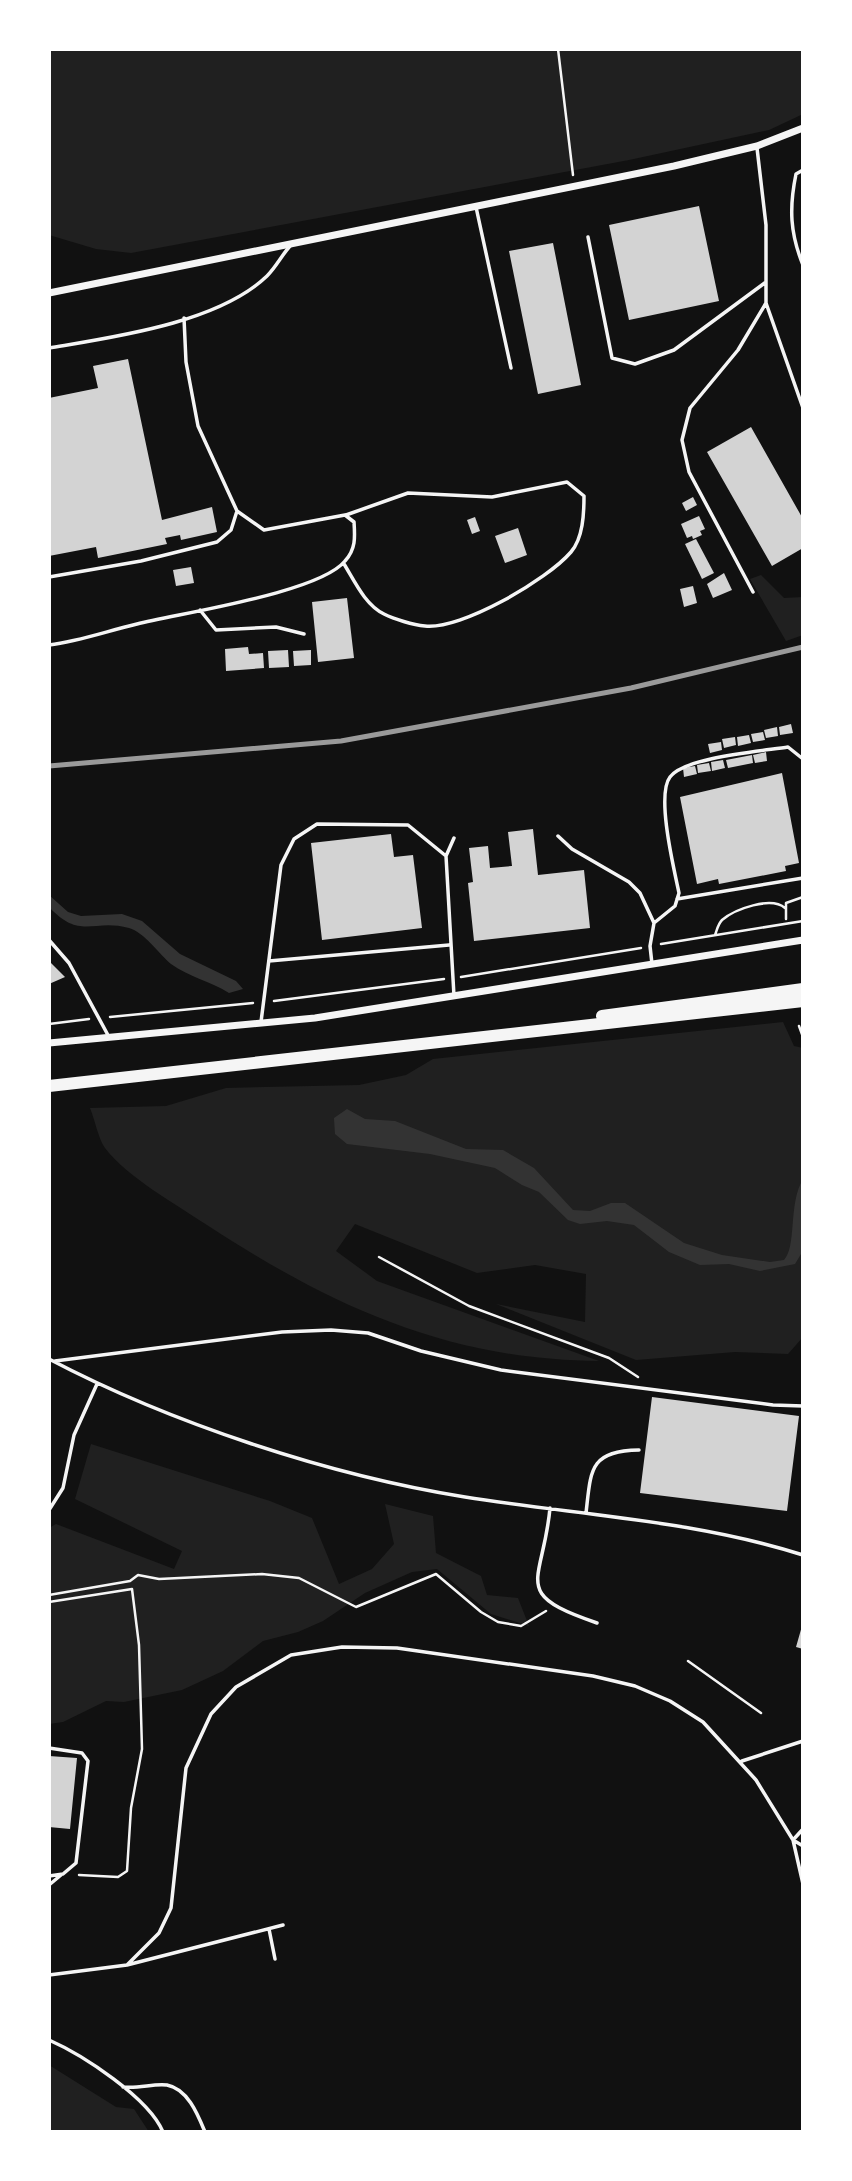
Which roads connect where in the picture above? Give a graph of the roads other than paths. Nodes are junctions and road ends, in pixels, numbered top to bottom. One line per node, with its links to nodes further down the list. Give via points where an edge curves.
1 (803, 128): 2 (street)
2 (757, 146): 4 (street); 8 (lane, via 766,225)
3 (803, 170): 7 (lane, via 796,174 790,202 793,239)
4 (477, 207): 6 (street); 13 (lane)
5 (588, 237): 8 (lane, via 612,358 635,365 674,350)
6 (290, 246): 9 (street); 11 (lane, via 266,277 233,299)
7 (803, 265)
8 (766, 282): 10 (lane)
9 (49, 293)
10 (766, 303): 14 (lane); 19 (lane, via 738,350 690,408 682,440 689,472)
11 (184, 318): 12 (lane); 15 (lane, via 186,362 198,426)
12 (49, 348)
13 (511, 368)
14 (803, 408)
15 (237, 511): 16 (lane, via 264,530); 18 (lane, via 231,530 217,542)
16 (345, 515): 17 (lane, via 354,522 355,546); 17 (lane, via 408,493 492,497 567,482 584,496 584,521 572,551 533,585 478,613 426,626 382,613 360,591)
17 (344, 564): 20 (lane, via 244,603)
18 (49, 577)
19 (753, 592)
20 (200, 610): 21 (lane, via 216,630 276,627); 22 (lane, via 87,640)
21 (304, 634)
22 (49, 645)
23 (803, 759): 28 (lane, via 788,747 686,765 669,777 664,795)
24 (558, 836): 29 (lane, via 629,882 640,893)
25 (454, 838): 26 (lane)
26 (446, 856): 32 (lane); 33 (lane, via 408,825 317,824 294,839 281,865)
27 (803, 878): 28 (lane)
28 (677, 899): 29 (lane)
29 (654, 923): 34 (lane)
30 (49, 940): 40 (lane, via 69,963)
31 (803, 940): 34 (street)
32 (449, 945): 33 (lane); 36 (lane)
33 (269, 961): 38 (lane)
34 (652, 964): 36 (street)
35 (803, 989): 39 (highway, via 628,1010)
36 (454, 998): 38 (street)
37 (799, 1002): 39 (highway)
38 (261, 1023): 40 (street)
39 (582, 1026): 42 (highway)
40 (110, 1038): 41 (street)
41 (49, 1043)
42 (49, 1086)
43 (51, 1360): 44 (lane); 45 (lane, via 331,1330 368,1333 501,1370)
44 (97, 1384): 47 (lane, via 74,1434); 49 (lane, via 219,1431 398,1484)
45 (803, 1406)
46 (639, 1450): 51 (lane, via 604,1455 592,1468)
47 (57, 1502): 48 (lane); 50 (lane)
48 (49, 1503)
49 (550, 1508): 51 (lane); 53 (lane, via 539,1593 553,1606)
50 (49, 1510)
51 (586, 1513): 52 (lane, via 720,1533)
52 (803, 1555)
53 (597, 1623)
54 (803, 1741): 56 (lane)
55 (49, 1748): 60 (lane, via 82,1753 88,1761 76,1863)
56 (742, 1761): 58 (lane); 67 (lane, via 687,1711 620,1682 397,1648 342,1647 291,1655 236,1687 211,1714 186,1768 171,1908 159,1933)
57 (803, 1829): 58 (lane)
58 (793, 1840): 59 (lane); 62 (lane)
59 (803, 1846)
60 (63, 1874): 61 (lane); 63 (lane)
61 (49, 1876)
62 (803, 1884)
63 (49, 1885)
64 (284, 1925): 65 (lane)
65 (269, 1929): 66 (lane); 67 (lane)
66 (275, 1959)
67 (127, 1965): 68 (lane)
68 (49, 1975)
69 (49, 2040): 70 (lane)
70 (121, 2087): 71 (lane, via 158,2119); 72 (lane, via 141,2090 169,2085 184,2095)
71 (163, 2132)
72 (205, 2132)

